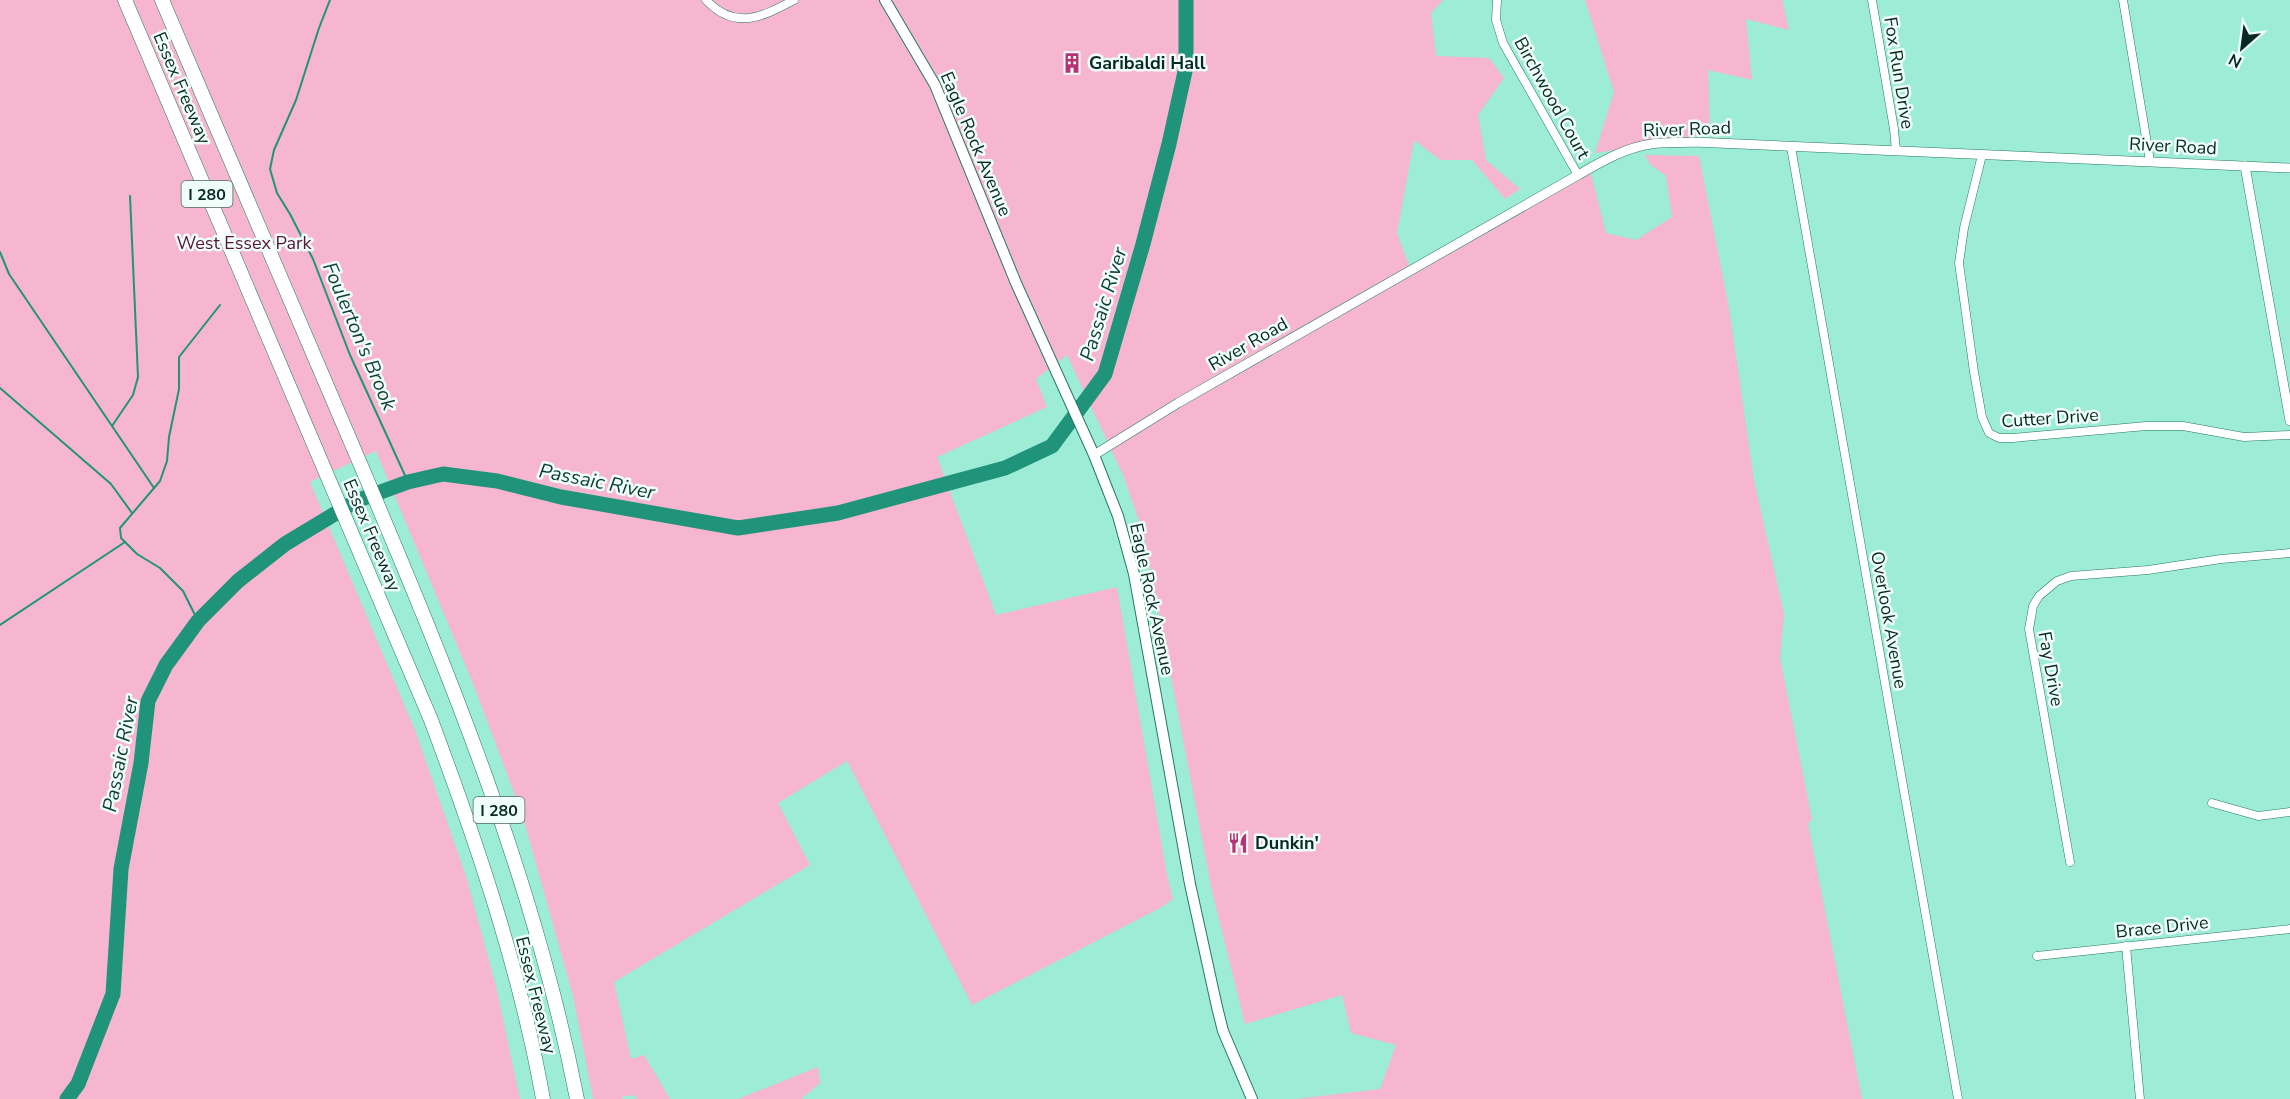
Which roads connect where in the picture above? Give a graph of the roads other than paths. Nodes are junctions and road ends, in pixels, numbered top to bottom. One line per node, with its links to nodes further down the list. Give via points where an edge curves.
1 (125, 0): 26 (highway, Essex Freeway / I 280, via 408,662 463,805 514,975)
2 (162, 0): 27 (highway, Essex Freeway / I 280, via 456,694 503,824 540,945)
3 (706, 0): 4 (street, via 729,16 750,19)
4 (794, 0)
5 (885, 0): 18 (main road, Eagle Rock Avenue, via 935,85 1016,283)
6 (1497, 0): 15 (street, Birchwood Court, via 1496,20 1503,43)
7 (1872, 0): 10 (street, Fox Run Drive)
8 (2123, 0): 12 (street)
9 (1791, 147): 10 (street, River Road); 15 (street, River Road, via 1654,143 1623,152); 29 (street, Overlook Avenue)
10 (1896, 152): 11 (street, River Road)
11 (1982, 155): 12 (street, River Road); 17 (street, Cutter Drive, via 1959,262 1974,372 1989,433 2013,438 2183,426 2244,437)
12 (2150, 161): 13 (street, River Road)
13 (2246, 166): 14 (street, River Road); 16 (street)
14 (2290, 168)
15 (1578, 175): 18 (street, River Road)
16 (2290, 421)
17 (2290, 435)
18 (1094, 454): 28 (main road, Eagle Rock Avenue, via 1118,516 1134,574 1190,884 1217,1007)
19 (2290, 553): 22 (street, Fay Drive, via 2071,576 2057,581 2039,596 2029,629)
20 (2212, 803): 21 (street, via 2258,816)
21 (2290, 812)
22 (2070, 862)
23 (2290, 929): 24 (street, Brace Drive)
24 (2126, 946): 25 (street, Brace Drive); 30 (street)
25 (2037, 956)
26 (543, 1099)
27 (577, 1099)
28 (1252, 1099)
29 (1958, 1099)
30 (2140, 1099)

